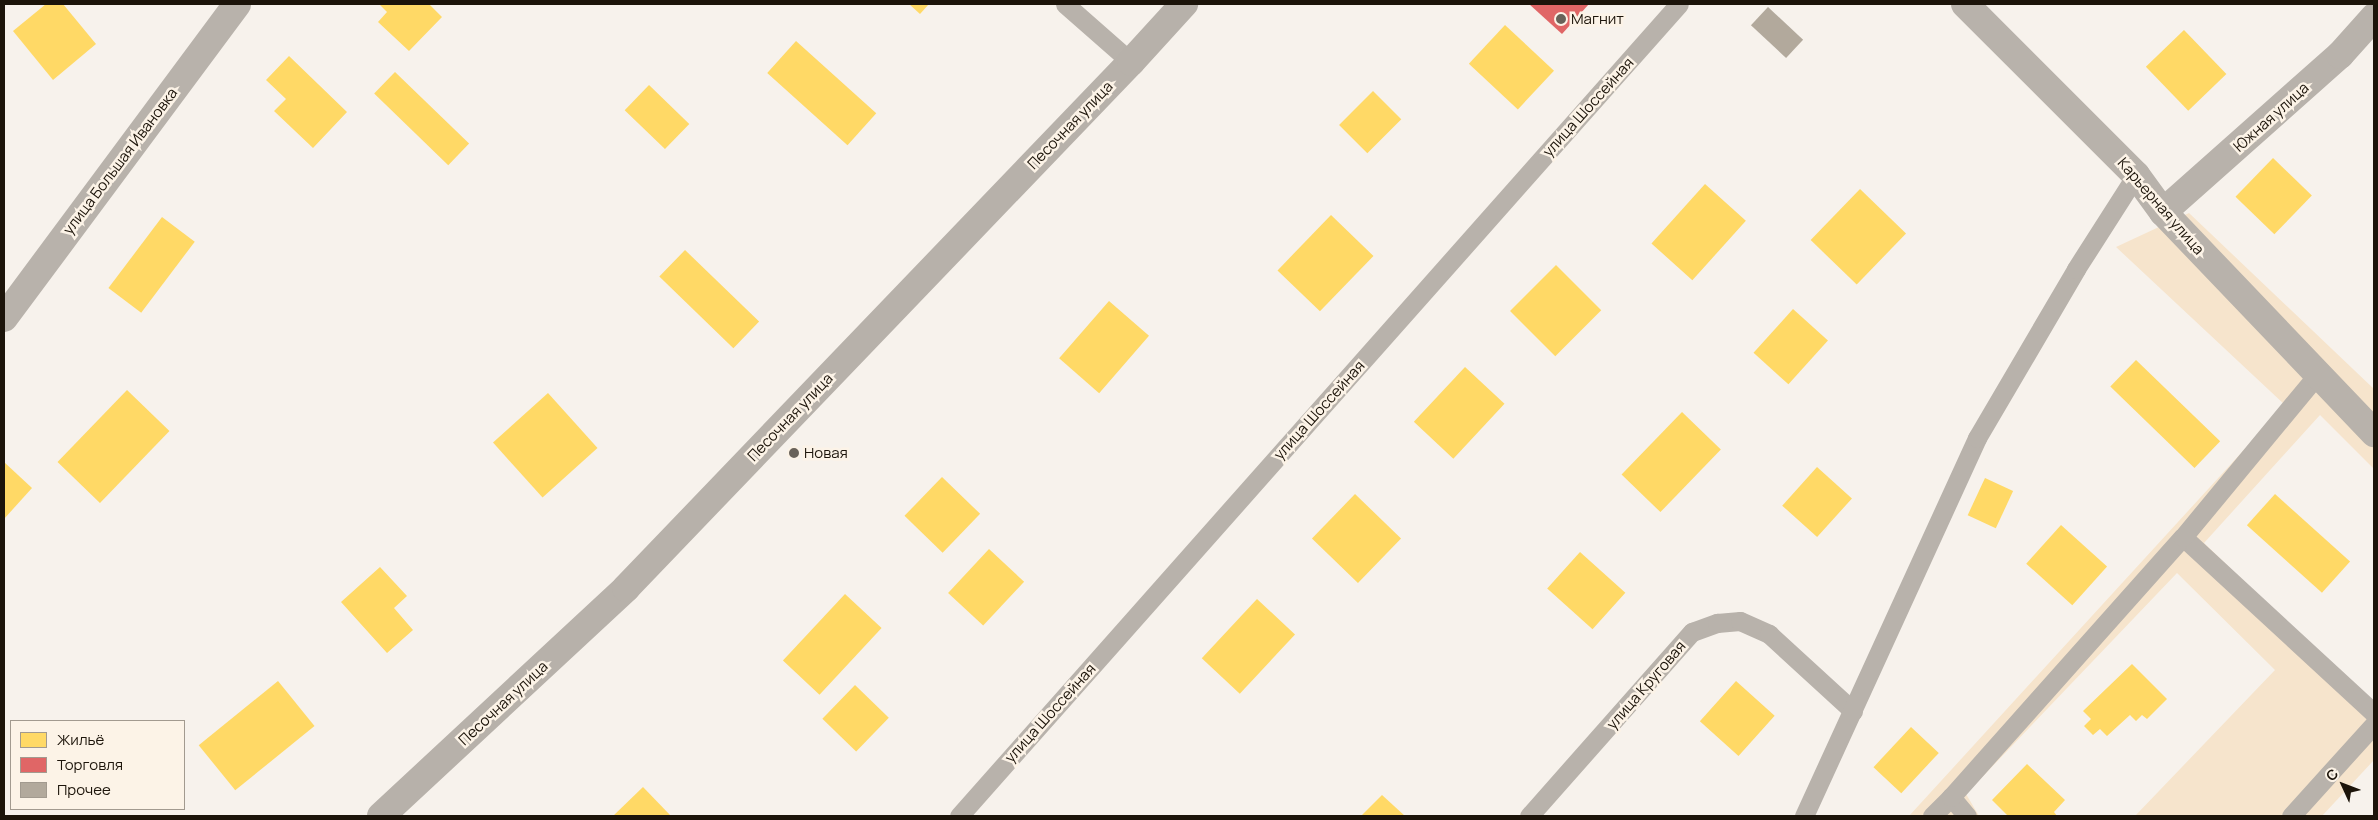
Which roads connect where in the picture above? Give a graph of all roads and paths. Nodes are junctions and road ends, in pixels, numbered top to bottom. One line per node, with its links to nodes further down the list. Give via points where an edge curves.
1 (236, 4): 10 (street, улица Большая Ивановка)
2 (1065, 4): 7 (lane)
3 (1184, 4): 7 (street, Песочная улица)
4 (1679, 4): 19 (lane, улица Шоссейная)
5 (1965, 4): 8 (street, Карьерная улица)
6 (2374, 16): 9 (street, Южная улица, via 2340,55)
7 (1131, 62): 18 (street, Песочная улица, via 626,588)
8 (2136, 175): 9 (street, Карьерная улица); 14 (lane, via 1977,438)
9 (2163, 212): 11 (street, Карьерная улица)
10 (4, 318)
11 (2318, 376): 12 (street, Карьерная улица); 13 (lane)
12 (2374, 433)
13 (2183, 537): 15 (lane); 17 (lane)
14 (1853, 711): 20 (lane, улица Круговая, via 1769,634 1740,621 1717,623 1692,632); 21 (lane)
15 (2374, 713)
16 (2374, 724): 24 (lane)
17 (1951, 797): 22 (lane); 23 (lane)
18 (381, 816)
19 (959, 816)
20 (1529, 816)
21 (1804, 816)
22 (1932, 816)
23 (1967, 816)
24 (2291, 816)

